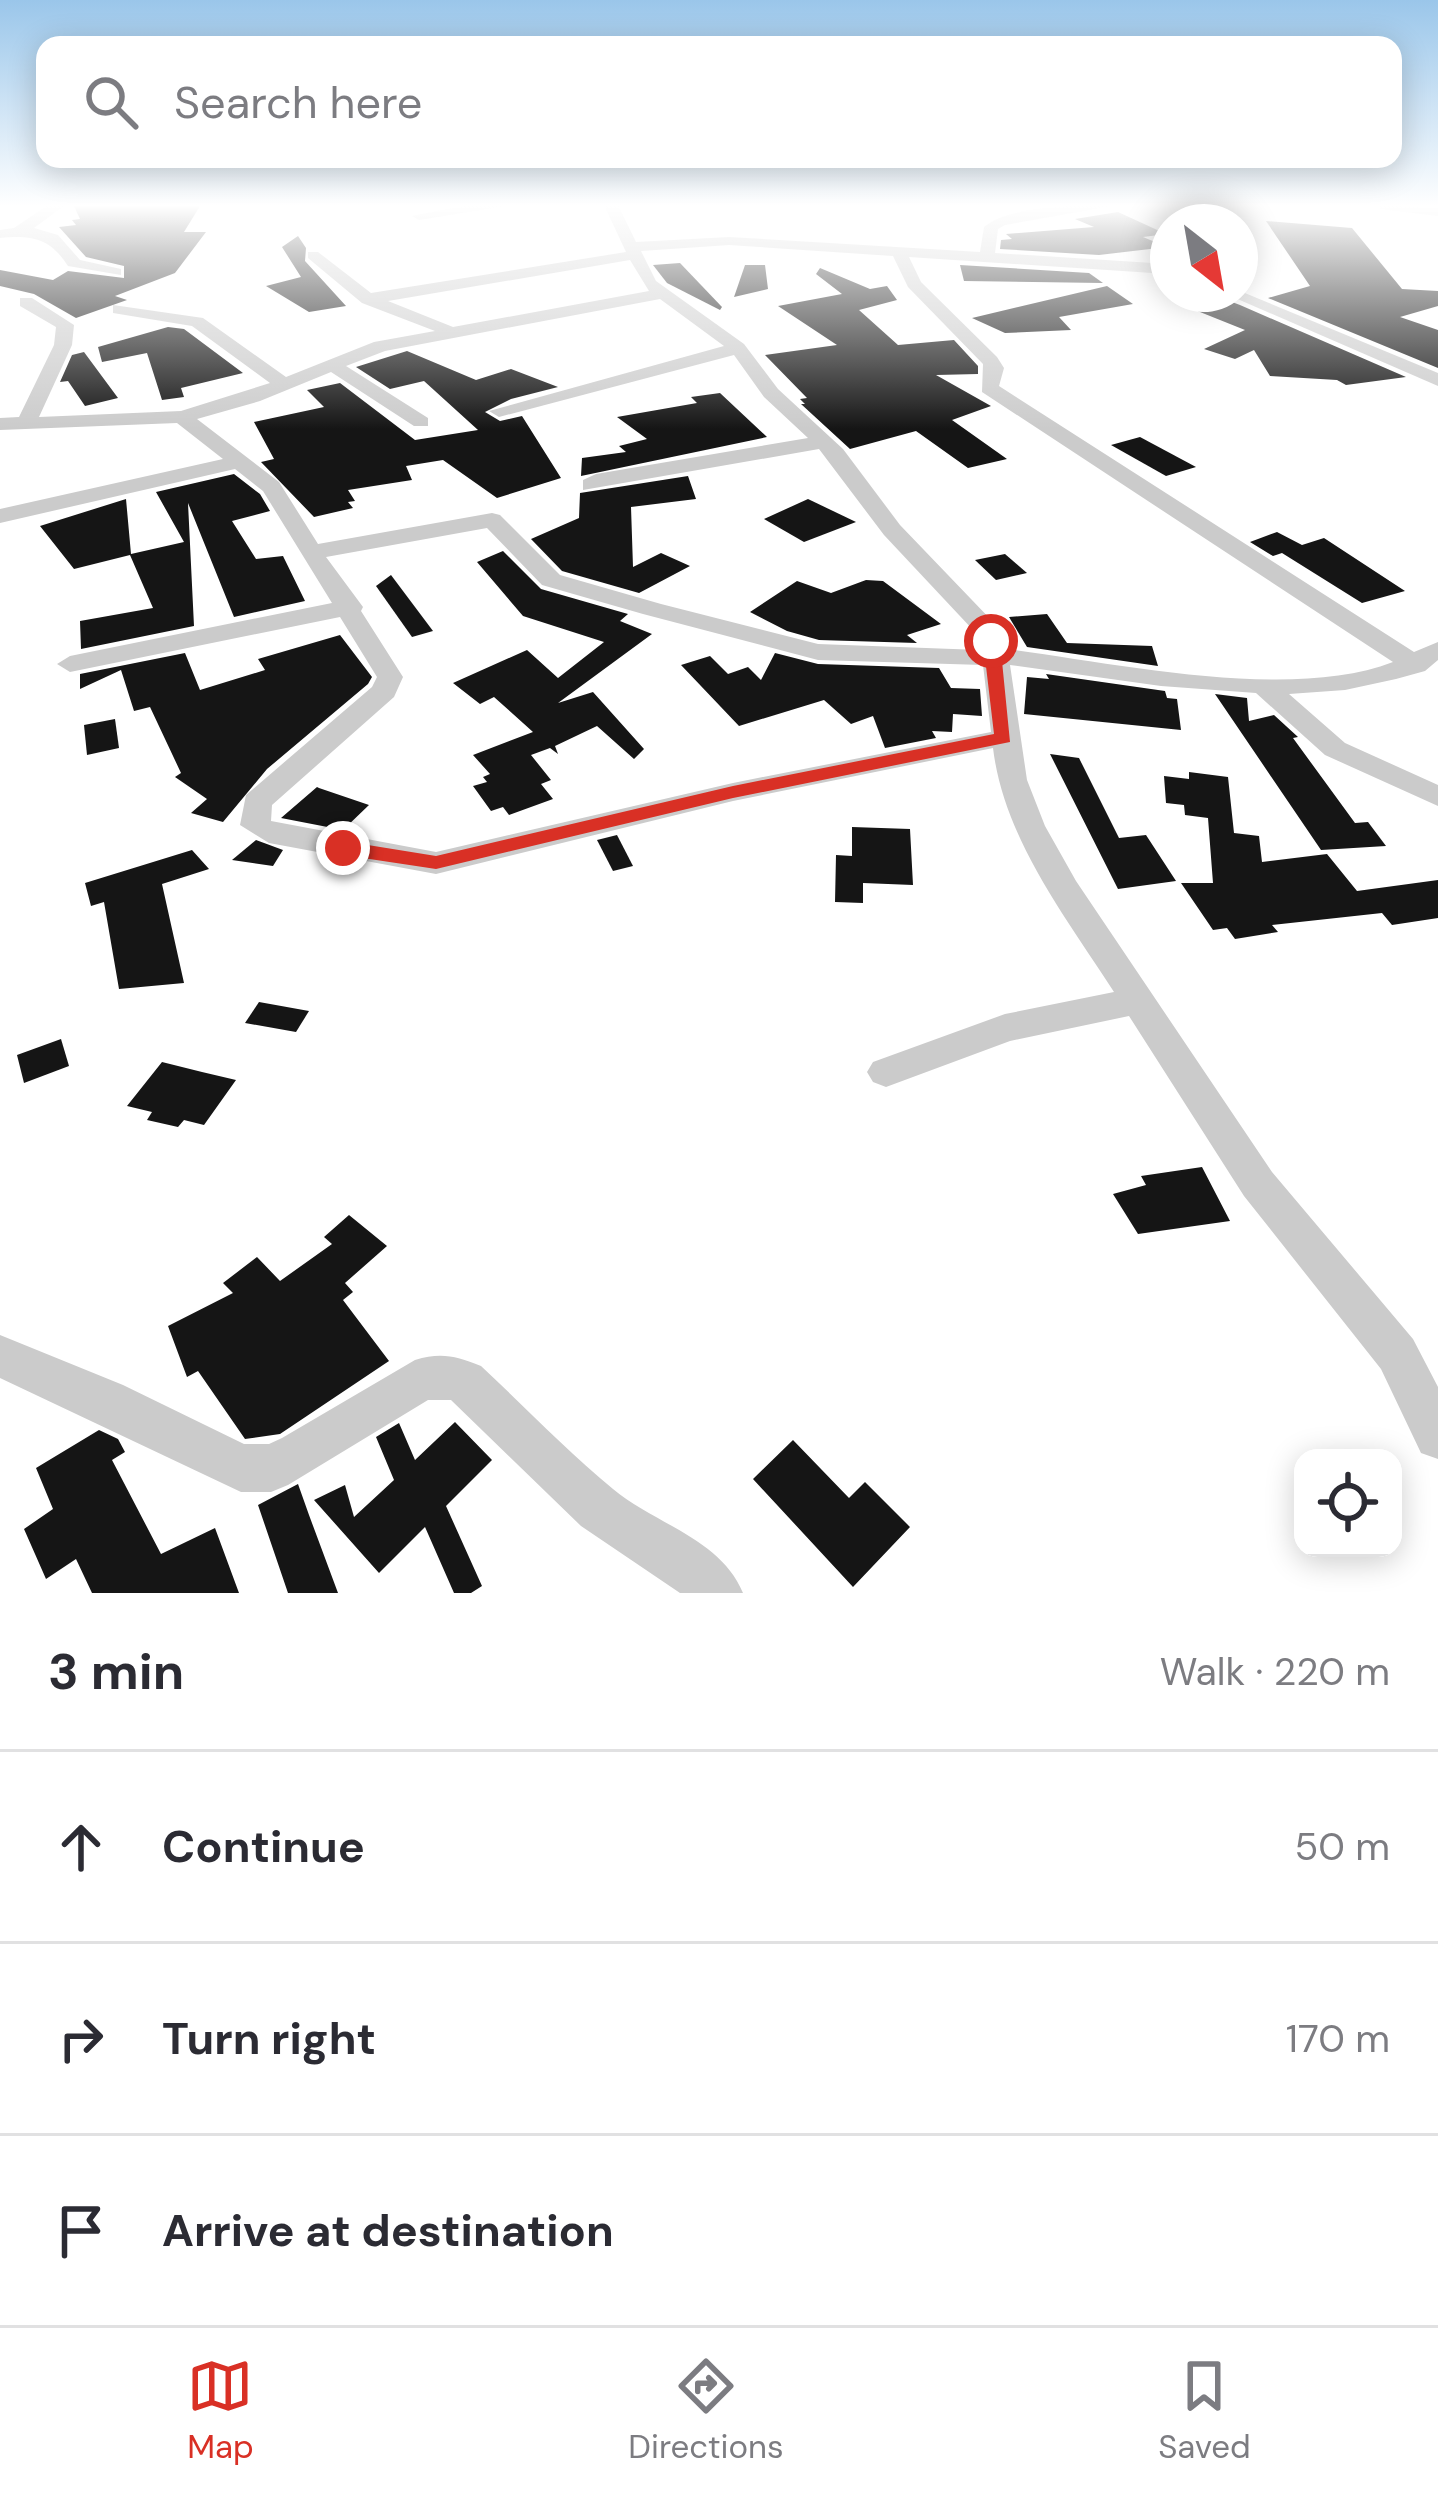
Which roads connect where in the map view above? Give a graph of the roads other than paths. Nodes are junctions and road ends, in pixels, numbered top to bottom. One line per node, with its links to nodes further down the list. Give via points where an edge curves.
1 (343, 279): 6 (street)
2 (535, 279): 7 (street)
3 (647, 279): 5 (street)
4 (912, 279): 30 (street, via 991,361 989,388)
5 (662, 294): 12 (street); 14 (street)
6 (368, 299): 7 (street); 11 (street)
7 (462, 300): 11 (street); 12 (street)
8 (26, 302): 21 (street, via 65,326)
9 (1258, 304): 16 (street)
10 (119, 309): 17 (street, via 197,322)
11 (414, 319): 12 (street); 13 (street)
12 (450, 330): 13 (street)
13 (380, 346): 15 (street)
14 (738, 348): 18 (street); 23 (street, via 771,394)
15 (332, 365): 17 (street); 20 (street)
16 (1438, 380)
17 (285, 385): 19 (street)
18 (499, 411)
19 (182, 417): 21 (street); 24 (street)
20 (421, 422)
21 (26, 423): 22 (street)
22 (0, 424)
23 (822, 442): 25 (street); 29 (street, via 976,617)
24 (238, 462): 26 (street); 27 (street, via 271,487)
25 (591, 485)
26 (0, 516)
27 (314, 552): 28 (street); 29 (street, via 492,520 551,580 631,603 818,652)
28 (351, 607): 31 (street); 33 (street, via 390,683 256,802 255,825 269,833 436,862)
29 (995, 657): 32 (street); 33 (street)
30 (1427, 657): 32 (street, via 1383,678)
31 (70, 664)
32 (1262, 684): 34 (street, via 1335,749)
33 (1003, 738): 35 (street, via 1030,826)
34 (1438, 797)
35 (1141, 1000): 36 (street, via 1005,1028); 38 (street, via 1258,1184 1397,1354)
36 (886, 1072)
37 (0, 1356): 39 (street, via 241,1468 271,1468 415,1382 439,1374 465,1382 598,1509)
38 (1438, 1436)
39 (717, 1593)

